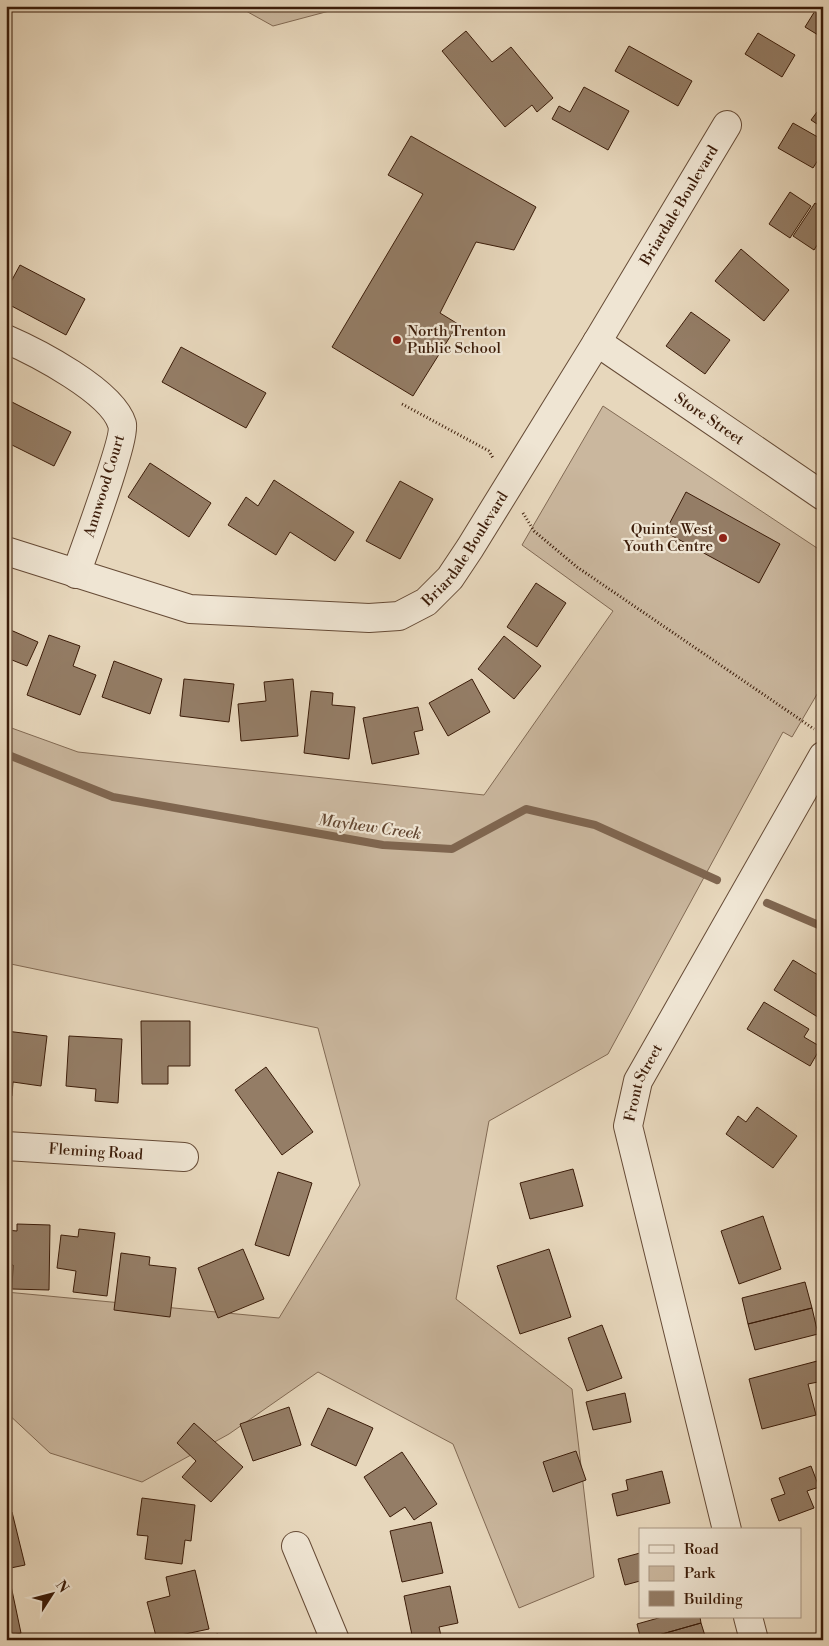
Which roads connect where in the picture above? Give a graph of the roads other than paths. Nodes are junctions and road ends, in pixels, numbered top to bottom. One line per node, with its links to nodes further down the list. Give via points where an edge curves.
1 (728, 125): 3 (street, Briardale Boulevard)
2 (6, 339): 6 (street, Annwood Court, via 66,370 117,412 122,426 117,452)
3 (597, 342): 4 (street, Store Street); 6 (street, Briardale Boulevard, via 450,578 426,602 399,616 368,618 190,609)
4 (823, 496)
5 (6, 551): 6 (street, Briardale Boulevard)
6 (76, 574)
7 (823, 756): 10 (street, Front Street, via 638,1080 628,1126)
8 (6, 1146): 9 (street, Fleming Road)
9 (184, 1157)
10 (727, 1528)
11 (296, 1546): 13 (street)
12 (748, 1618): 14 (street)
13 (335, 1640)
14 (754, 1640)

